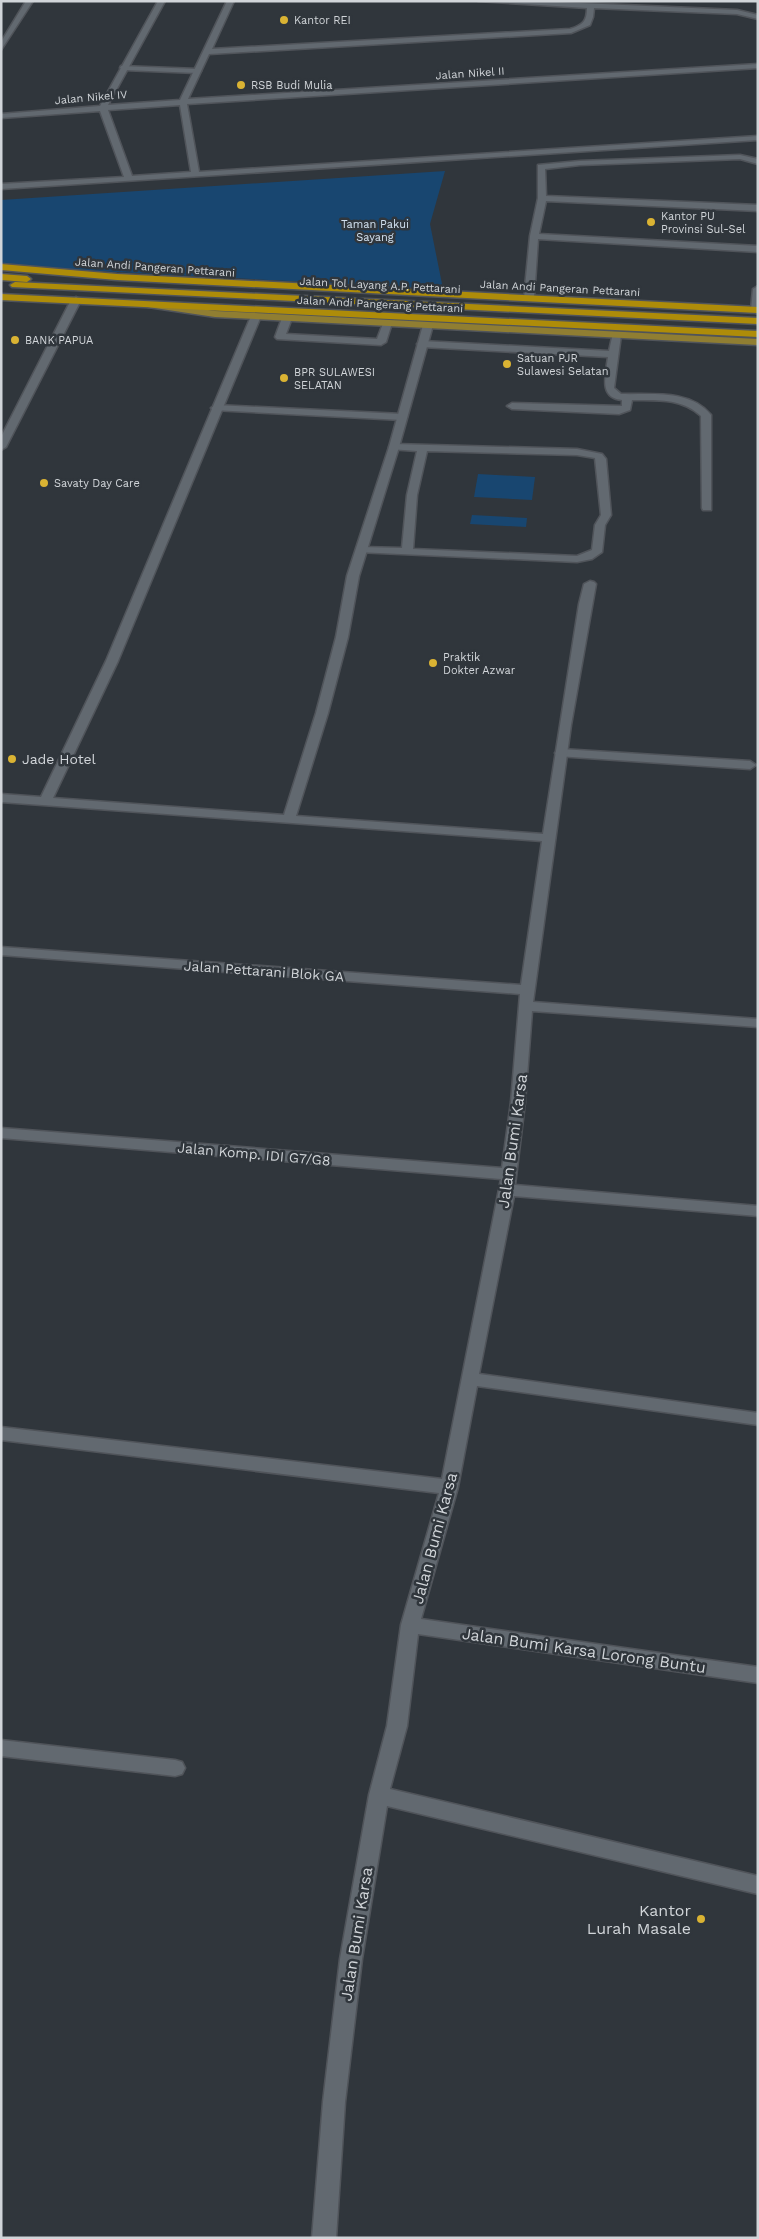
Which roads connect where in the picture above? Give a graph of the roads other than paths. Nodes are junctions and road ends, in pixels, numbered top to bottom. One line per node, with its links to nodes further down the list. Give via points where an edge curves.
1 (30, 1): 7 (street)
2 (162, 1): 10 (street)
3 (232, 1): 8 (street)
4 (481, 1): 5 (street)
5 (590, 6): 6 (street, via 737,12); 8 (street, via 588,24 570,31)
6 (758, 17)
7 (1, 48)
8 (206, 52): 11 (street)
9 (758, 66): 12 (street, Jalan Nikel II)
10 (124, 68): 11 (street); 13 (street)
11 (198, 71): 12 (street)
12 (183, 102): 13 (street, Jalan Nikel IV); 17 (street)
13 (103, 108): 14 (street, Jalan Nikel IV); 18 (street)
14 (1, 116)
15 (758, 138): 17 (street)
16 (758, 162): 20 (street, via 740,157 541,167)
17 (194, 173): 18 (street)
18 (129, 179): 19 (street)
19 (1, 187)
20 (542, 198): 21 (street); 22 (street)
21 (758, 208)
22 (534, 236): 23 (street); 29 (street)
23 (758, 250)
24 (1, 266): 29 (highway, Jalan Andi Pangeran Pettarani, via 117,277)
25 (1, 277): 33 (highway, Jalan Tol Layang A.P. Pettarani)
26 (1, 284): 36 (highway, Jalan Tol Layang A.P. Pettarani)
27 (758, 289): 33 (street)
28 (1, 297): 30 (highway, Jalan Andi Pangerang Pettarani)
29 (529, 298): 33 (highway, Jalan Andi Pangeran Pettarani)
30 (76, 300): 31 (highway, Jalan Andi Pangerang Pettarani); 48 (street)
31 (144, 304): 32 (main road); 39 (highway, Jalan Andi Pangerang Pettarani)
32 (173, 308): 34 (main road); 41 (highway)
33 (757, 311)
34 (256, 316): 35 (main road); 46 (street)
35 (288, 318): 37 (main road); 37 (street, via 280,337 381,342)
36 (758, 321)
37 (387, 323): 38 (main road)
38 (428, 325): 40 (main road); 42 (street)
39 (758, 334)
40 (616, 335): 41 (main road); 43 (street)
41 (758, 341)
42 (422, 344): 43 (street); 47 (street)
43 (613, 354): 44 (street, via 609,391)
44 (627, 398): 45 (street, via 627,408 619,411); 51 (street, via 681,400 694,404 706,415)
45 (512, 406)
46 (216, 408): 47 (street); 58 (street, via 112,661)
47 (402, 417): 49 (street)
48 (1, 447)
49 (394, 448): 50 (street); 52 (street)
50 (423, 448): 53 (street, via 412,495); 53 (street, via 577,452 598,456 601,459 606,515 600,525 597,552 588,558)
51 (708, 508)
52 (361, 550): 53 (street); 59 (street, via 322,713)
53 (407, 552)
54 (590, 584): 55 (street, Jalan Bumi Karsa)
55 (562, 753): 56 (street); 60 (street, Jalan Bumi Karsa)
56 (750, 765)
57 (1, 798): 58 (street)
58 (44, 801): 59 (street)
59 (289, 819): 60 (street)
60 (550, 838): 62 (street, Jalan Bumi Karsa)
61 (1, 952): 62 (street, Jalan Pettarani Blok GA)
62 (527, 998): 63 (street, Jalan Pettarani Blok GA); 65 (street, Jalan Bumi Karsa)
63 (758, 1023)
64 (1, 1133): 65 (street, Jalan Komp. IDI G7/G8)
65 (507, 1182): 66 (street, Jalan Komp. IDI G7/G8); 67 (street, Jalan Bumi Karsa)
66 (758, 1211)
67 (470, 1379): 68 (street); 70 (street, Jalan Bumi Karsa)
68 (758, 1419)
69 (1, 1434): 70 (street)
70 (449, 1487): 71 (street, Jalan Bumi Karsa)
71 (410, 1624): 72 (street, Jalan Bumi Karsa Lorong Buntu); 75 (street, Jalan Bumi Karsa, via 397,1726)
72 (758, 1675)
73 (1, 1748): 74 (street)
74 (175, 1768)
75 (379, 1795): 76 (street); 77 (street, Jalan Bumi Karsa, via 350,1968 334,2102)
76 (758, 1885)
77 (324, 2238)

